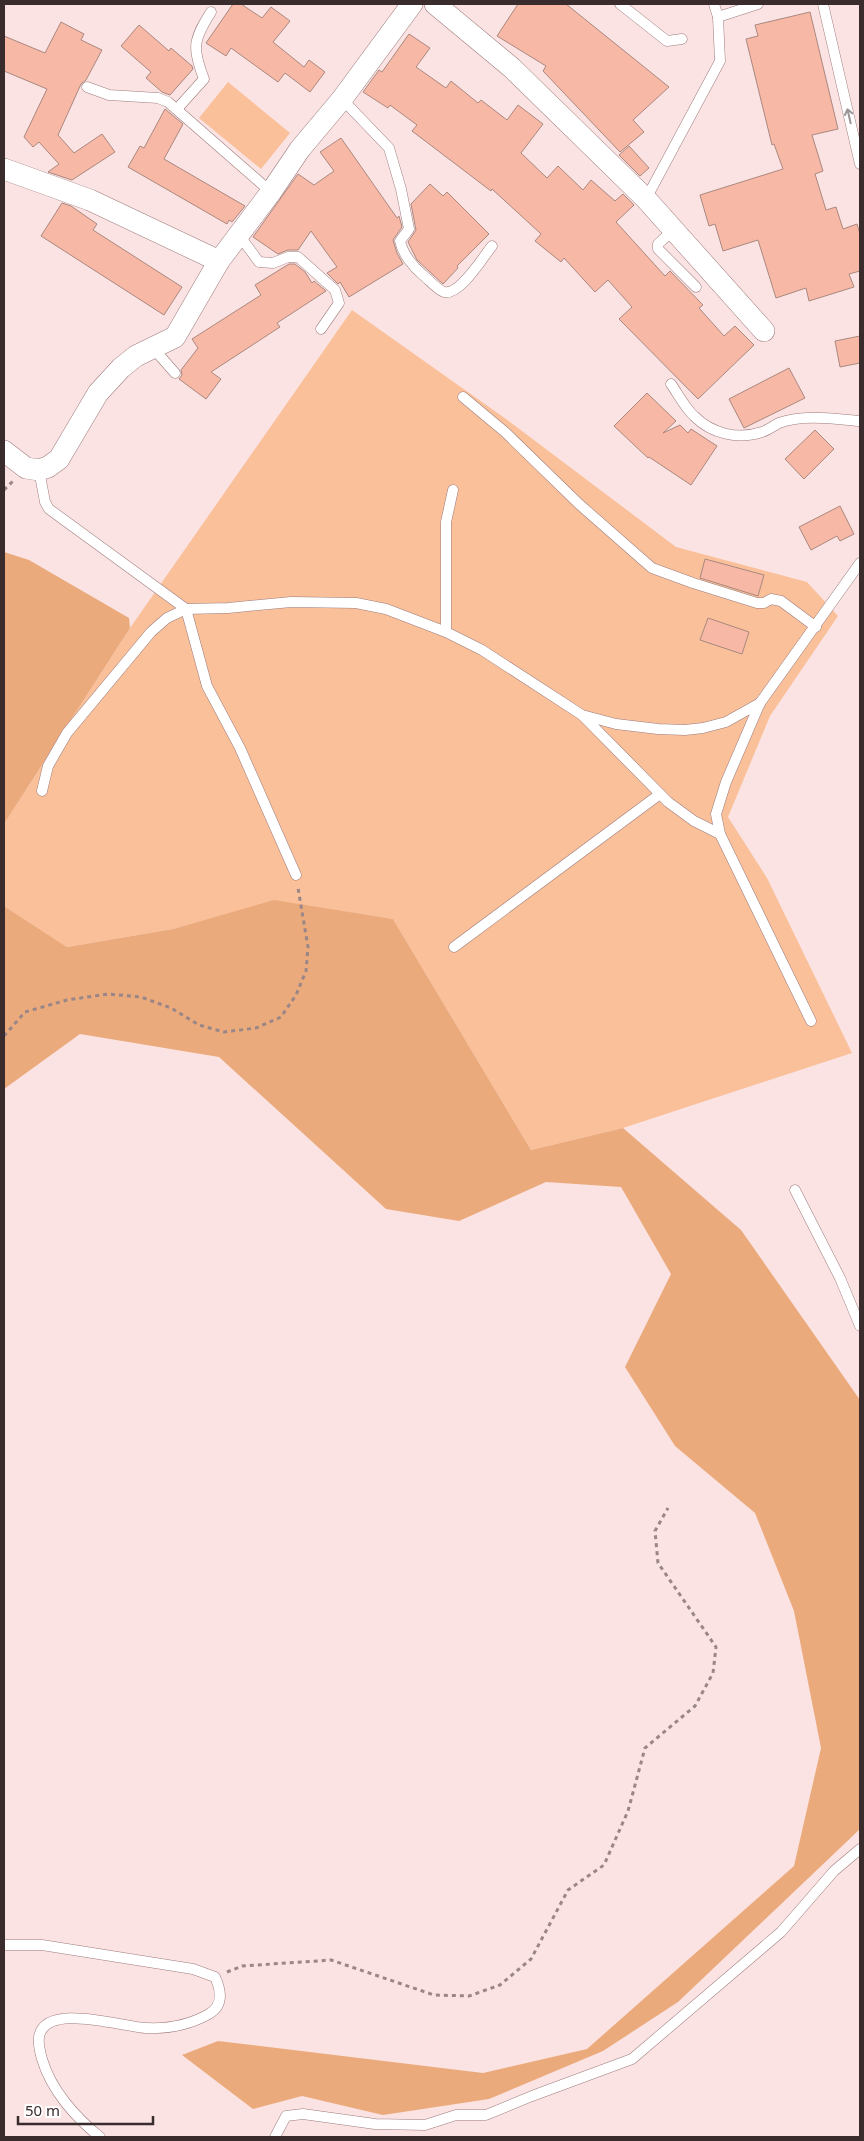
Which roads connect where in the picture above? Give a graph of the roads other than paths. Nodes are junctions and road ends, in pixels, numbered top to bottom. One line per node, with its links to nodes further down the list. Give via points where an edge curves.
1 (412, 4): 11 (street)
2 (435, 4): 16 (street, via 512,68)
3 (620, 4): 9 (lane, via 666,41)
4 (714, 4): 8 (lane)
5 (758, 4): 8 (lane)
6 (823, 4): 13 (lane, one-way to 6)
7 (211, 12): 12 (lane, via 200,30 195,48 204,79)
8 (718, 17): 16 (lane, via 720,61)
9 (682, 39)
10 (87, 87): 12 (lane, via 109,95 158,98)
11 (342, 99): 15 (street, via 300,149); 19 (lane, via 389,148 409,229 400,241 402,250 418,271 444,292 451,292 460,288)
12 (178, 109): 15 (lane)
13 (860, 164)
14 (4, 169): 20 (street, via 90,200)
15 (271, 192): 18 (street)
16 (646, 199): 17 (street)
17 (673, 230): 21 (lane, via 658,244 658,249); 23 (street)
18 (238, 235): 20 (street); 22 (lane, via 259,262 273,263 298,257 335,290 339,303)
19 (492, 246)
20 (219, 261): 24 (street, via 178,333)
21 (696, 287)
22 (321, 329)
23 (764, 331)
24 (153, 348): 25 (lane); 30 (street, via 121,368 98,393 59,459 48,468)
25 (175, 373)
26 (671, 384): 28 (lane, via 693,416 708,427 734,436 764,432 779,423 800,419)
27 (462, 397): 34 (lane, via 505,432 579,504 652,568 757,603 764,604 771,599 781,601)
28 (860, 421)
29 (4, 451): 30 (street, via 26,468)
30 (39, 470): 33 (lane, via 49,509)
31 (453, 490): 35 (lane, via 446,522)
32 (860, 563): 34 (lane)
33 (186, 609): 35 (lane, via 291,602 356,603 386,609); 38 (lane, via 167,618 151,632 68,733 48,766); 41 (lane, via 208,686 240,748)
34 (816, 627): 36 (lane)
35 (446, 632): 37 (lane, via 482,650)
36 (760, 703): 37 (lane, via 726,722 685,730 616,724); 40 (lane, via 716,814)
37 (582, 715): 39 (lane)
38 (42, 791)
39 (660, 794): 40 (lane, via 694,821); 42 (lane)
40 (720, 834): 43 (lane)
41 (296, 875)
42 (454, 947)
43 (812, 1021)
44 (795, 1190): 45 (lane, via 840,1278)
45 (860, 1326)
46 (860, 1849): 49 (lane, via 834,1871 782,1932 632,2059 486,2115 456,2115 425,2125 375,2124 303,2114 286,2116)
47 (4, 1945): 48 (lane, via 42,1945 193,1969 215,1977 221,1990 219,2002 215,2010 196,2022 147,2028 90,2019 59,2019 48,2024 39,2035 39,2048 47,2075 82,2123)
48 (100, 2137)
49 (275, 2137)

